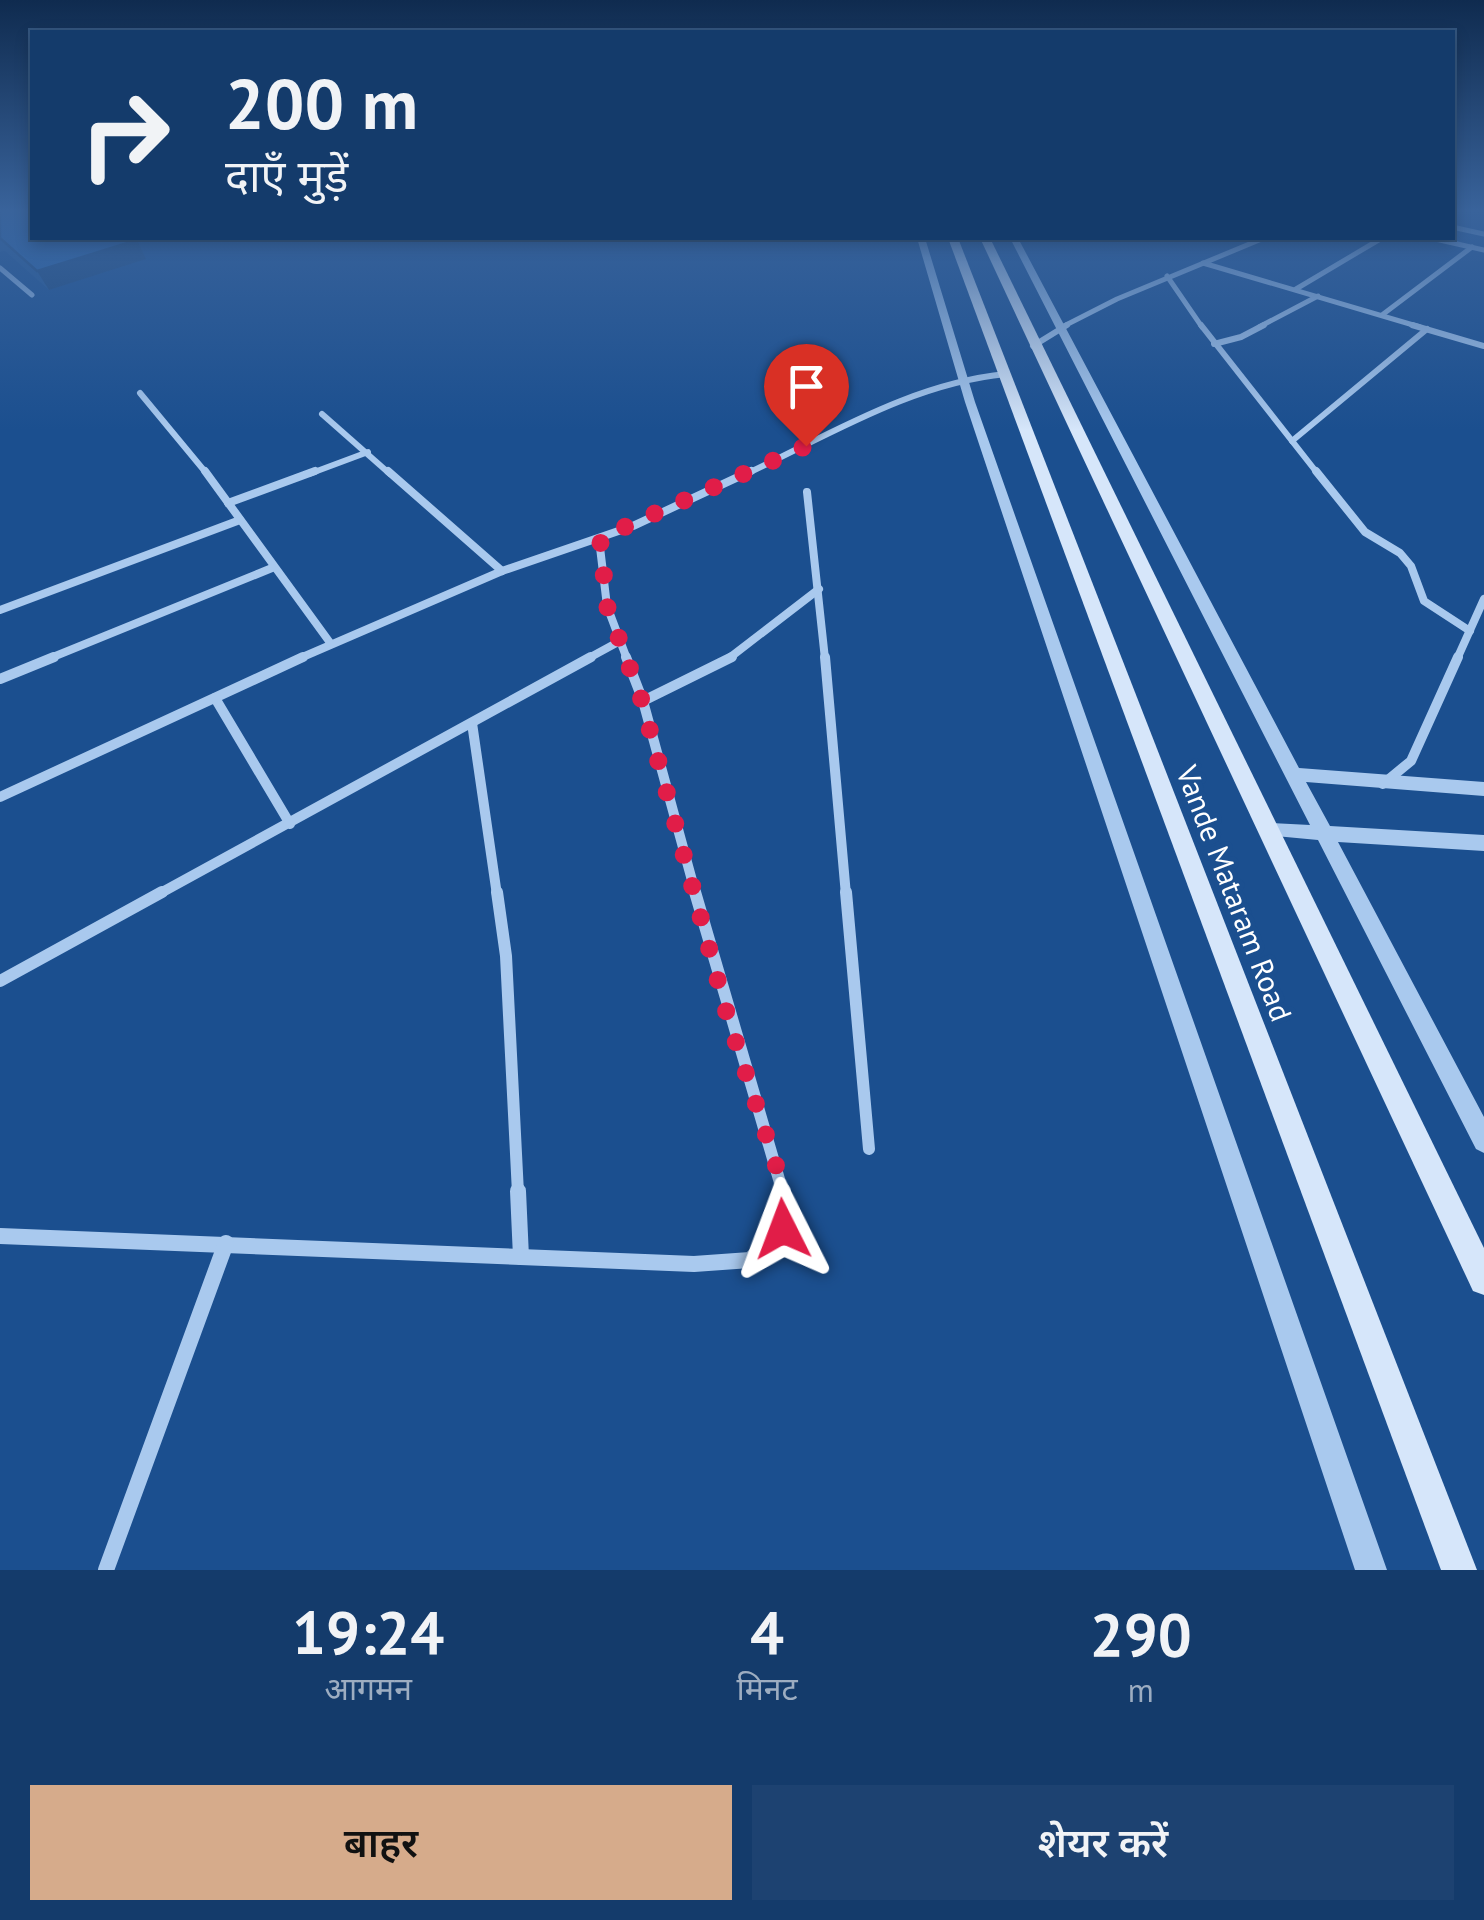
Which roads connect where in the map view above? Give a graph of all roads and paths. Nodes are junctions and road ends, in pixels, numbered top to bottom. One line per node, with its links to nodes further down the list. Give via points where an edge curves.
1 (18, 283): 12 (street)
2 (935, 283): 21 (street)
3 (971, 283): 20 (main road, Vande Mataram Road)
4 (1006, 283): 19 (main road, Vande Mataram Road)
5 (1039, 283): 15 (street)
6 (1151, 283): 15 (street)
7 (1172, 283): 18 (street)
8 (1273, 283): 11 (street)
9 (1307, 283): 11 (street)
10 (1424, 283): 14 (street)
11 (1296, 290): 13 (street)
12 (32, 295)
13 (1318, 296): 14 (street); 18 (street, via 1241,338)
14 (1382, 315): 16 (street)
15 (1062, 325): 19 (street); 42 (street)
16 (1427, 328): 17 (street); 24 (street)
17 (1482, 343)
18 (1214, 344): 24 (street)
19 (1034, 346): 47 (main road, Vande Mataram Road)
20 (1006, 374): 21 (street); 59 (main road, Vande Mataram Road)
21 (965, 378): 29 (street, via 918,393); 58 (street)
22 (140, 394): 27 (street, via 188,444)
23 (322, 414): 25 (street)
24 (1292, 441): 35 (street, via 1365,532 1411,566 1424,601)
25 (368, 452): 27 (street); 31 (street)
26 (807, 492): 32 (street)
27 (228, 503): 28 (street)
28 (240, 520): 30 (street); 34 (street)
29 (600, 538): 31 (street); 36 (street, via 607,606)
30 (272, 568): 37 (street); 38 (street)
31 (502, 572): 37 (street)
32 (819, 589): 40 (street, via 729,659); 52 (street)
33 (1484, 599): 35 (street)
34 (0, 610)
35 (1470, 631): 43 (street, via 1411,761)
36 (620, 641): 40 (street); 41 (street)
37 (331, 644): 39 (street)
38 (0, 679)
39 (215, 698): 45 (street); 46 (street)
40 (642, 701): 55 (street, via 728,1018 783,1187 783,1229 750,1260)
41 (472, 723): 46 (street); 55 (street, via 506,956)
42 (1296, 774): 43 (street); 48 (street)
43 (1382, 784): 44 (street)
44 (1484, 789)
45 (0, 797)
46 (290, 824): 50 (street)
47 (1271, 830): 48 (street); 56 (main road, Vande Mataram Road)
48 (1325, 833): 49 (street); 51 (street)
49 (1484, 843)
50 (0, 981)
51 (1484, 1141)
52 (869, 1149)
53 (0, 1236): 54 (street)
54 (226, 1243): 55 (street); 57 (street)
55 (520, 1256)
56 (1484, 1280)
57 (106, 1570)
58 (1372, 1570)
59 (1459, 1570)

